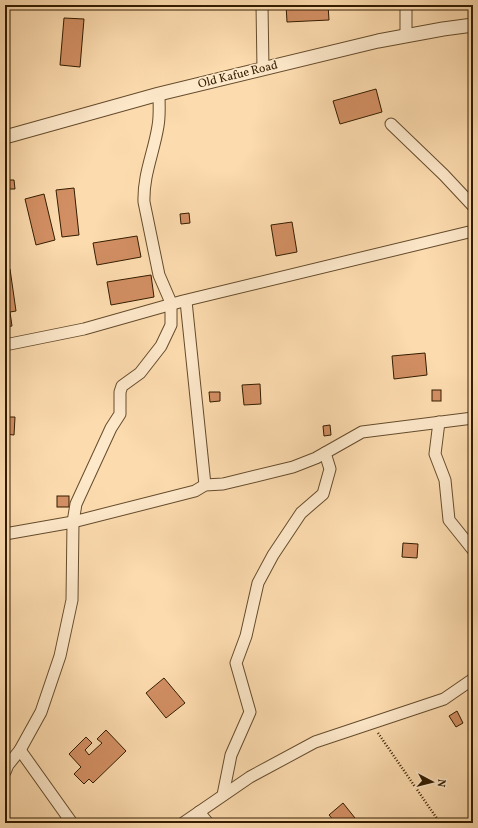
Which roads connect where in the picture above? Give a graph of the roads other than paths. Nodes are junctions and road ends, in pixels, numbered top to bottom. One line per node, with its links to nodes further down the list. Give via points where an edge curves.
1 (262, 5): 5 (street)
2 (406, 5): 4 (street)
3 (473, 25): 4 (street, Old Kafue Road)
4 (406, 36): 5 (street, Old Kafue Road)
5 (263, 69): 6 (street, Old Kafue Road)
6 (159, 94): 8 (street, Old Kafue Road); 12 (street, via 158,126 145,180 144,202 159,274 169,294)
7 (390, 124): 9 (street)
8 (5, 137)
9 (473, 206)
10 (473, 231): 11 (street)
11 (186, 301): 12 (street); 17 (street)
12 (171, 306): 13 (street); 18 (street, via 171,325 161,346 140,373 122,386 120,414 84,484 76,504)
13 (5, 346)
14 (473, 418): 15 (street)
15 (439, 422): 16 (street, via 362,432); 20 (street, via 435,454 445,480 449,520)
16 (325, 453): 17 (street, via 293,467 223,484); 24 (street, via 330,469 323,494 301,513 258,583 246,636 236,663 250,712 232,755)
17 (205, 485): 18 (street, via 195,491)
18 (73, 522): 19 (street); 22 (street, via 72,600 60,656 41,712)
19 (5, 534)
20 (473, 550)
21 (473, 678): 24 (street, via 444,699 315,742 250,777)
22 (20, 750): 23 (street); 26 (street)
23 (5, 772)
24 (223, 795): 25 (street)
25 (199, 812): 27 (street); 28 (street)
26 (72, 823)
27 (183, 823)
28 (208, 823)

